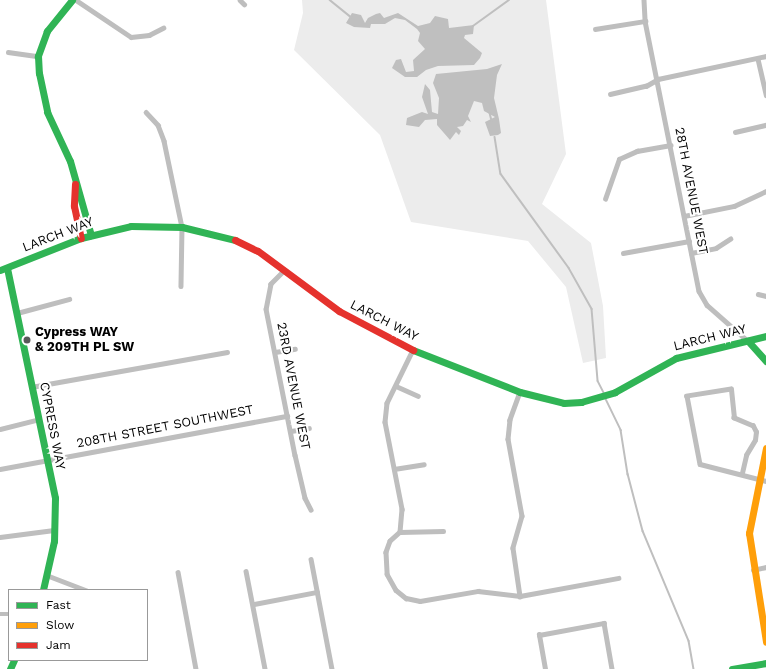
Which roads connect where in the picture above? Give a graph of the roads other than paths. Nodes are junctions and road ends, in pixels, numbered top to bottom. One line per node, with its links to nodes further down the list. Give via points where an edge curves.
1 (72, 0): 10 (street, via 47,31)
2 (76, 0): 7 (street, via 131,37 149,35)
3 (240, 0): 5 (street)
4 (644, 0): 6 (street, 28TH AVENUE WEST)
5 (244, 4)
6 (645, 21): 8 (street); 13 (street, 28TH AVENUE WEST)
7 (163, 28)
8 (595, 29)
9 (8, 52): 10 (street)
10 (38, 56): 20 (street, via 47,112 66,152)
11 (766, 56): 12 (street)
12 (758, 58): 13 (street); 15 (street)
13 (658, 79): 14 (street, via 646,86); 19 (street, 28TH AVENUE WEST)
14 (610, 94)
15 (766, 95)
16 (146, 112): 24 (street, via 158,125 164,141)
17 (766, 125): 18 (street)
18 (735, 132)
19 (670, 145): 22 (street, via 637,151 619,159); 23 (street, 28TH AVENUE WEST)
20 (75, 182): 25 (street); 26 (street, via 74,206)
21 (766, 191): 23 (street, via 734,206)
22 (605, 199)
23 (684, 216): 28 (street, 28TH AVENUE WEST)
24 (182, 228): 25 (street, LARCH WAY, via 131,226); 32 (street, LARCH WAY, via 244,243); 33 (street)
25 (91, 235): 26 (street, LARCH WAY)
26 (81, 238): 31 (street, LARCH WAY)
27 (730, 239): 30 (street, via 716,248)
28 (689, 241): 29 (street); 30 (street, 28TH AVENUE WEST)
29 (624, 253)
30 (691, 253): 39 (street, 28TH AVENUE WEST, via 699,291 707,305)
31 (3, 269): 37 (street, CYPRESS WAY)
32 (285, 270): 41 (street, LARCH WAY, via 340,311); 43 (street, 23RD AVENUE WEST, via 271,284 266,300)
33 (181, 286)
34 (758, 294): 35 (street)
35 (766, 296)
36 (70, 299): 37 (street)
37 (17, 313): 46 (street, CYPRESS WAY)
38 (766, 336): 39 (street, LARCH WAY)
39 (748, 341): 44 (street, 28TH AVENUE WEST); 47 (street, LARCH WAY, via 676,358 599,398 564,403)
40 (295, 350): 43 (street)
41 (413, 350): 45 (street); 47 (street, LARCH WAY)
42 (227, 352): 46 (street)
43 (274, 352): 49 (street, 23RD AVENUE WEST)
44 (766, 360)
45 (396, 386): 48 (street); 58 (street, via 387,403 385,422)
46 (31, 387): 50 (street, CYPRESS WAY)
47 (520, 392): 77 (street, via 510,420 508,439 522,516 513,548)
48 (418, 396)
49 (287, 416): 53 (street, 23RD AVENUE WEST); 55 (street, 208TH STREET SOUTHWEST)
50 (37, 420): 51 (street); 55 (street, CYPRESS WAY)
51 (0, 428)
52 (309, 428): 53 (street)
53 (290, 431): 62 (street, 23RD AVENUE WEST, via 305,498)
54 (766, 448): 60 (street)
55 (45, 461): 57 (street, 208TH STREET SOUTHWEST); 63 (street, CYPRESS WAY, via 55,498)
56 (424, 464): 58 (street)
57 (0, 469)
58 (394, 469): 65 (street, via 402,509)
59 (742, 473): 59 (street, via 700,464 687,396 731,389 734,418 753,426 756,432 755,440 746,455); 60 (street)
60 (758, 477): 61 (street); 69 (street, via 749,533)
61 (766, 480)
62 (312, 510)
63 (54, 530): 66 (street); 72 (street, CYPRESS WAY)
64 (443, 531): 65 (street)
65 (400, 532): 77 (street, via 390,541 385,563 396,590 406,598 420,601 478,591)
66 (0, 537)
67 (311, 559): 76 (street)
68 (766, 567): 69 (street)
69 (753, 570): 79 (street)
70 (246, 571): 78 (street)
71 (178, 572): 81 (street)
72 (49, 576): 74 (street, CYPRESS WAY); 75 (street)
73 (618, 578): 77 (street)
74 (43, 589)
75 (83, 589)
76 (317, 592): 78 (street); 83 (street)
77 (520, 596)
78 (254, 604): 82 (street)
79 (766, 642)
80 (766, 663): 86 (street)
81 (196, 669)
82 (264, 669)
83 (332, 669)
84 (545, 669): 85 (street, via 539,635 604,623)
85 (612, 669)
86 (732, 669)

